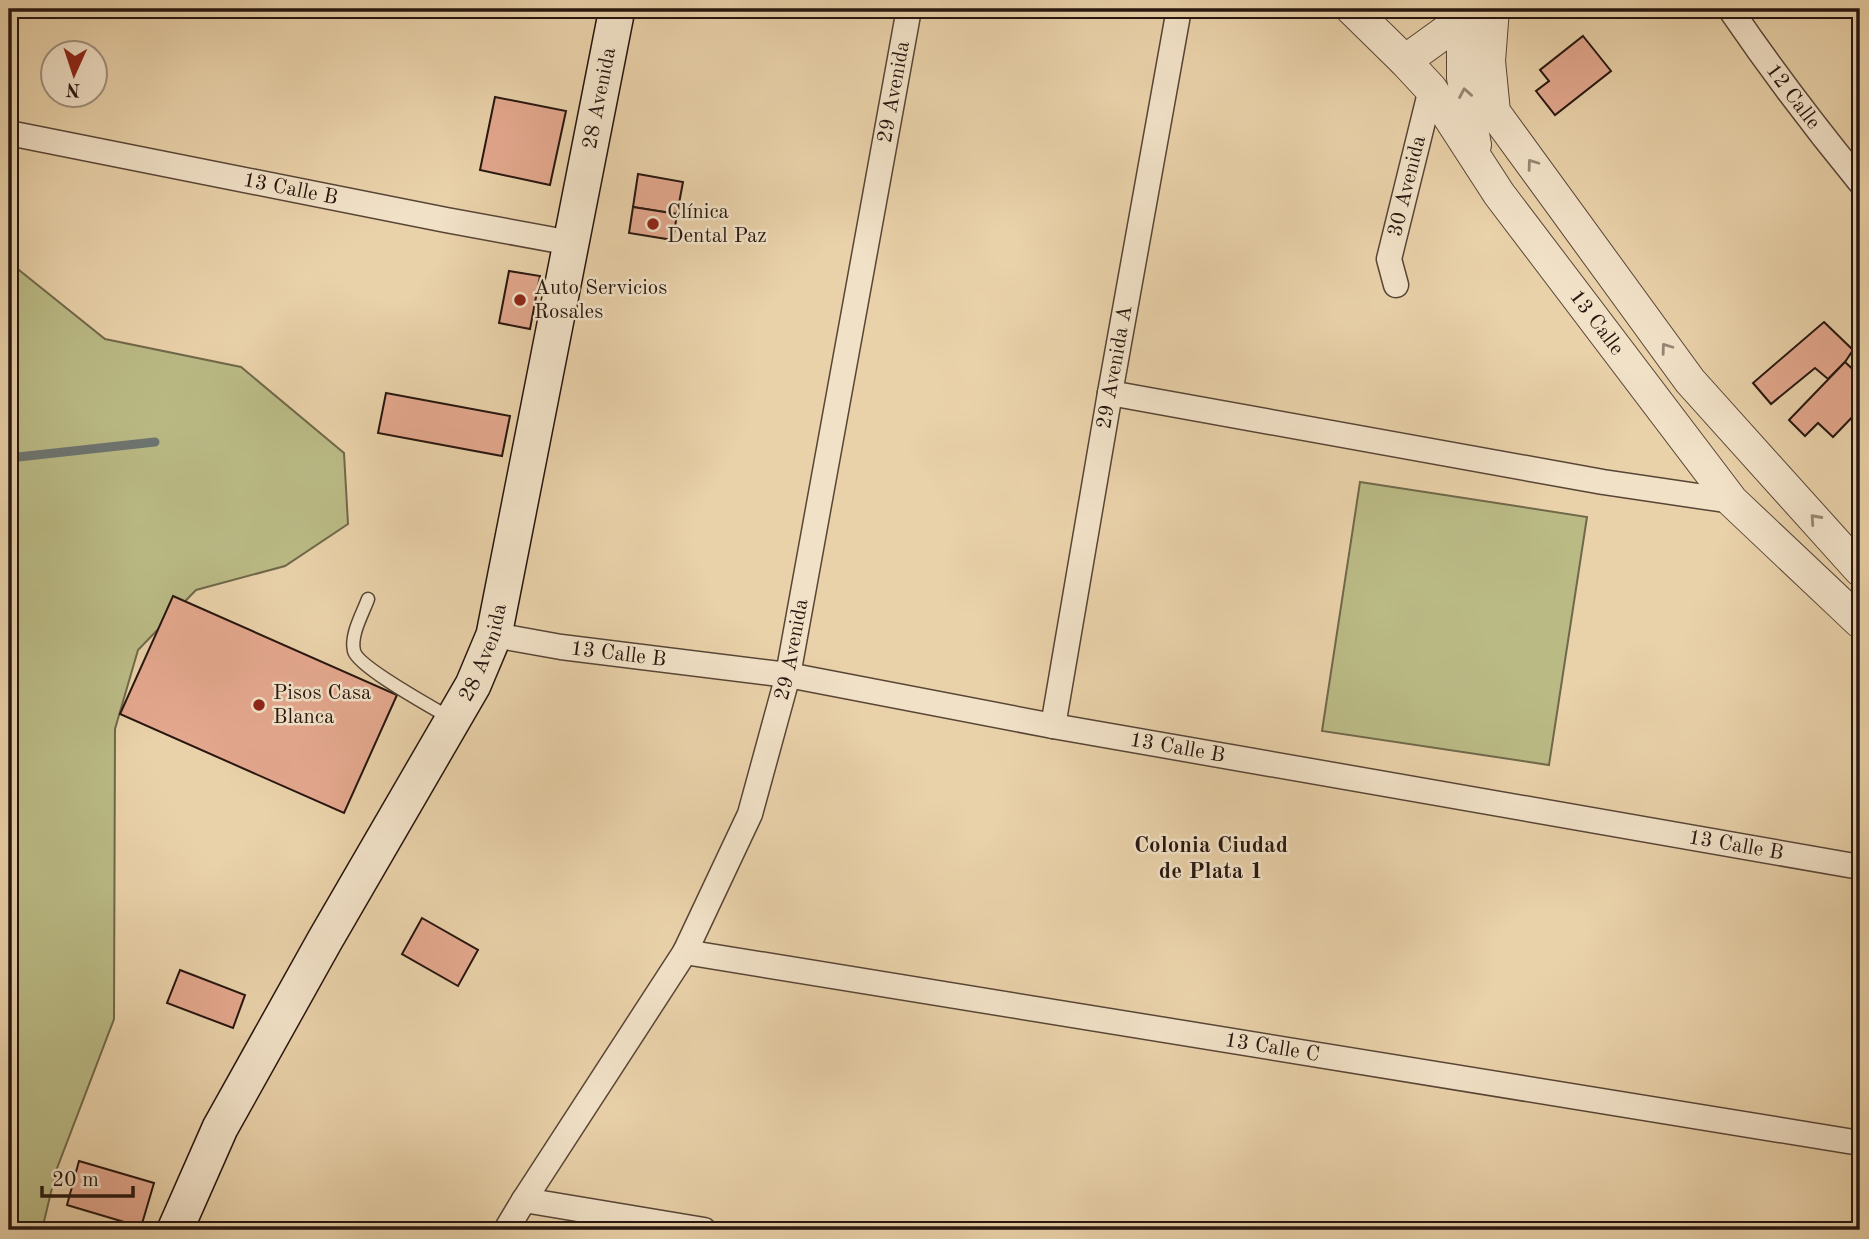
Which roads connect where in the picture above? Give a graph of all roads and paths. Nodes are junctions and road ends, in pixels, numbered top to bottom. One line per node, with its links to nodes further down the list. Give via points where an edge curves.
1 (909, 9): 20 (street, 29 Avenida)
2 (1179, 9): 14 (street, 29 Avenida A)
3 (1352, 9): 7 (street, 13 Calle)
4 (1730, 9): 11 (street, 12 Calle)
5 (609, 10): 12 (main road, 28 Avenida)
6 (1481, 10): 7 (street); 10 (street, one-way to 6, via 1463,78 1463,43); 16 (street, 13 Calle, one-way to 6, via 1690,381 1494,112)
7 (1405, 61): 8 (street, 13 Calle)
8 (1431, 89): 10 (street, 13 Calle); 13 (street, 30 Avenida, via 1390,259)
9 (9, 133): 12 (street, 13 Calle B)
10 (1478, 160): 15 (street, 13 Calle)
11 (1860, 182)
12 (571, 243): 19 (main road, 28 Avenida)
13 (1396, 285)
14 (1110, 393): 15 (street); 22 (street, 29 Avenida A)
15 (1732, 501): 18 (street, 13 Calle)
16 (1860, 570)
17 (368, 598): 21 (lane, via 355,636 354,652 359,660)
18 (1860, 622)
19 (494, 635): 20 (street, 13 Calle B); 21 (main road, 28 Avenida)
20 (788, 675): 22 (street, 13 Calle B); 24 (street, 29 Avenida, via 750,814)
21 (453, 719): 27 (main road, 28 Avenida, via 220,1128)
22 (1053, 726): 23 (street, 13 Calle B)
23 (1860, 867)
24 (685, 952): 25 (street, 13 Calle C); 26 (street, 29 Avenida)
25 (1860, 1143)
26 (524, 1200): 28 (street, 29 Avenida); 29 (street)
27 (175, 1230)
28 (506, 1230)
29 (704, 1230)

